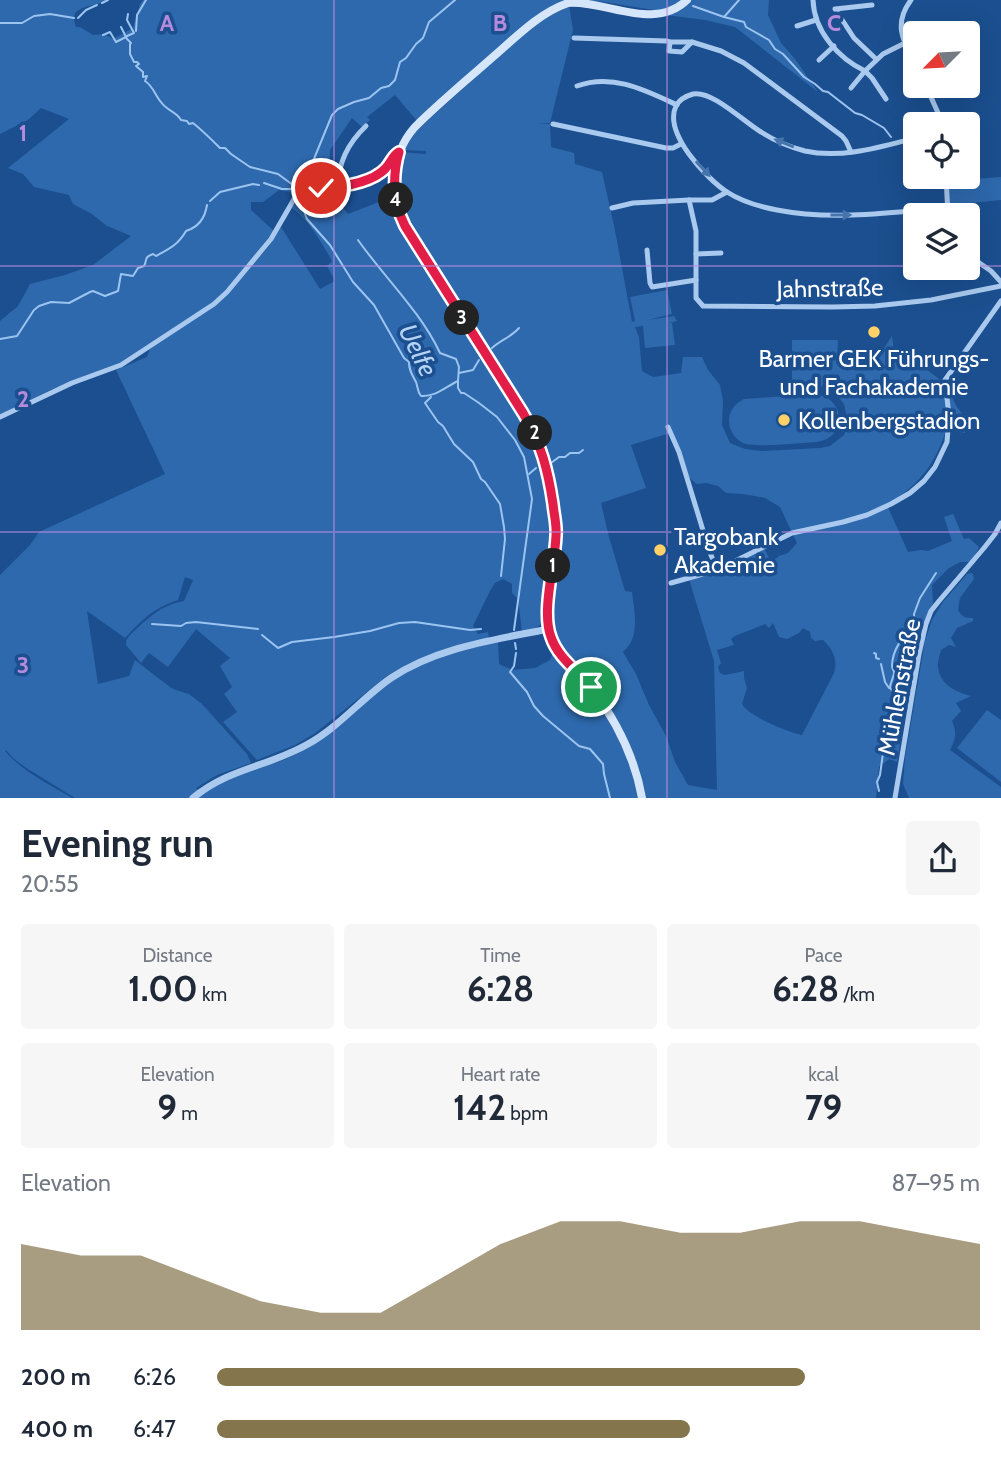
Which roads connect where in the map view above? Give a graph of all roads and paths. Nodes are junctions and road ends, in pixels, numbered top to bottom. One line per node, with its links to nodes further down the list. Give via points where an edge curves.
1 (687, 0): 24 (main road, via 665,12 582,2 551,11 419,123)
2 (813, 0): 5 (street)
3 (911, 0): 8 (street, via 902,18)
4 (872, 5): 13 (street, via 835,9 854,38)
5 (816, 20): 6 (street); 12 (street)
6 (797, 26)
7 (575, 38): 9 (street)
8 (903, 38)
9 (670, 42): 10 (street); 10 (street, via 669,51 682,52)
10 (692, 43): 25 (street, via 744,63 842,136)
11 (903, 44): 13 (street)
12 (834, 46): 14 (street); 15 (street)
13 (876, 59): 15 (street)
14 (819, 60)
15 (864, 71): 17 (street); 18 (street)
16 (577, 86): 19 (street, via 613,82)
17 (851, 88)
18 (886, 99)
19 (677, 105): 23 (street, via 673,116); 25 (street, one-way to 19, via 814,152 782,143 708,96 692,94)
20 (553, 124): 23 (street, via 666,148)
21 (366, 127): 26 (street, via 345,152)
22 (903, 141): 25 (street)
23 (681, 144): 27 (street, one-way to 27)
24 (399, 152): 26 (street, via 380,173); 43 (main road, via 395,195 405,226 523,413 541,450 556,535)
25 (850, 152)
26 (338, 187): 38 (street, via 297,194 271,239 227,292 203,312 121,365)
27 (727, 192): 28 (street, via 712,200); 30 (street, one-way to 30, via 777,210 808,214)
28 (689, 200): 29 (street); 33 (street)
29 (612, 208)
30 (903, 213)
31 (647, 250): 35 (street, via 652,287)
32 (721, 253): 33 (street)
33 (696, 254): 35 (street)
34 (980, 263): 36 (street)
35 (696, 279): 36 (street, Jahnstraße, via 696,298 701,305 715,307 860,307 931,300)
36 (1001, 284)
37 (1001, 301): 41 (street, via 945,380 947,442 924,481 876,512 792,533)
38 (0, 417)
39 (668, 428): 41 (street)
40 (1001, 523): 46 (street, Mühlenstraße, via 931,611 919,654)
41 (717, 570): 42 (street)
42 (671, 583)
43 (548, 629): 44 (street, via 458,648 417,663 309,744 224,777); 45 (main road, via 555,649 591,687 617,729)
44 (192, 798)
45 (642, 798)
46 (895, 798)

